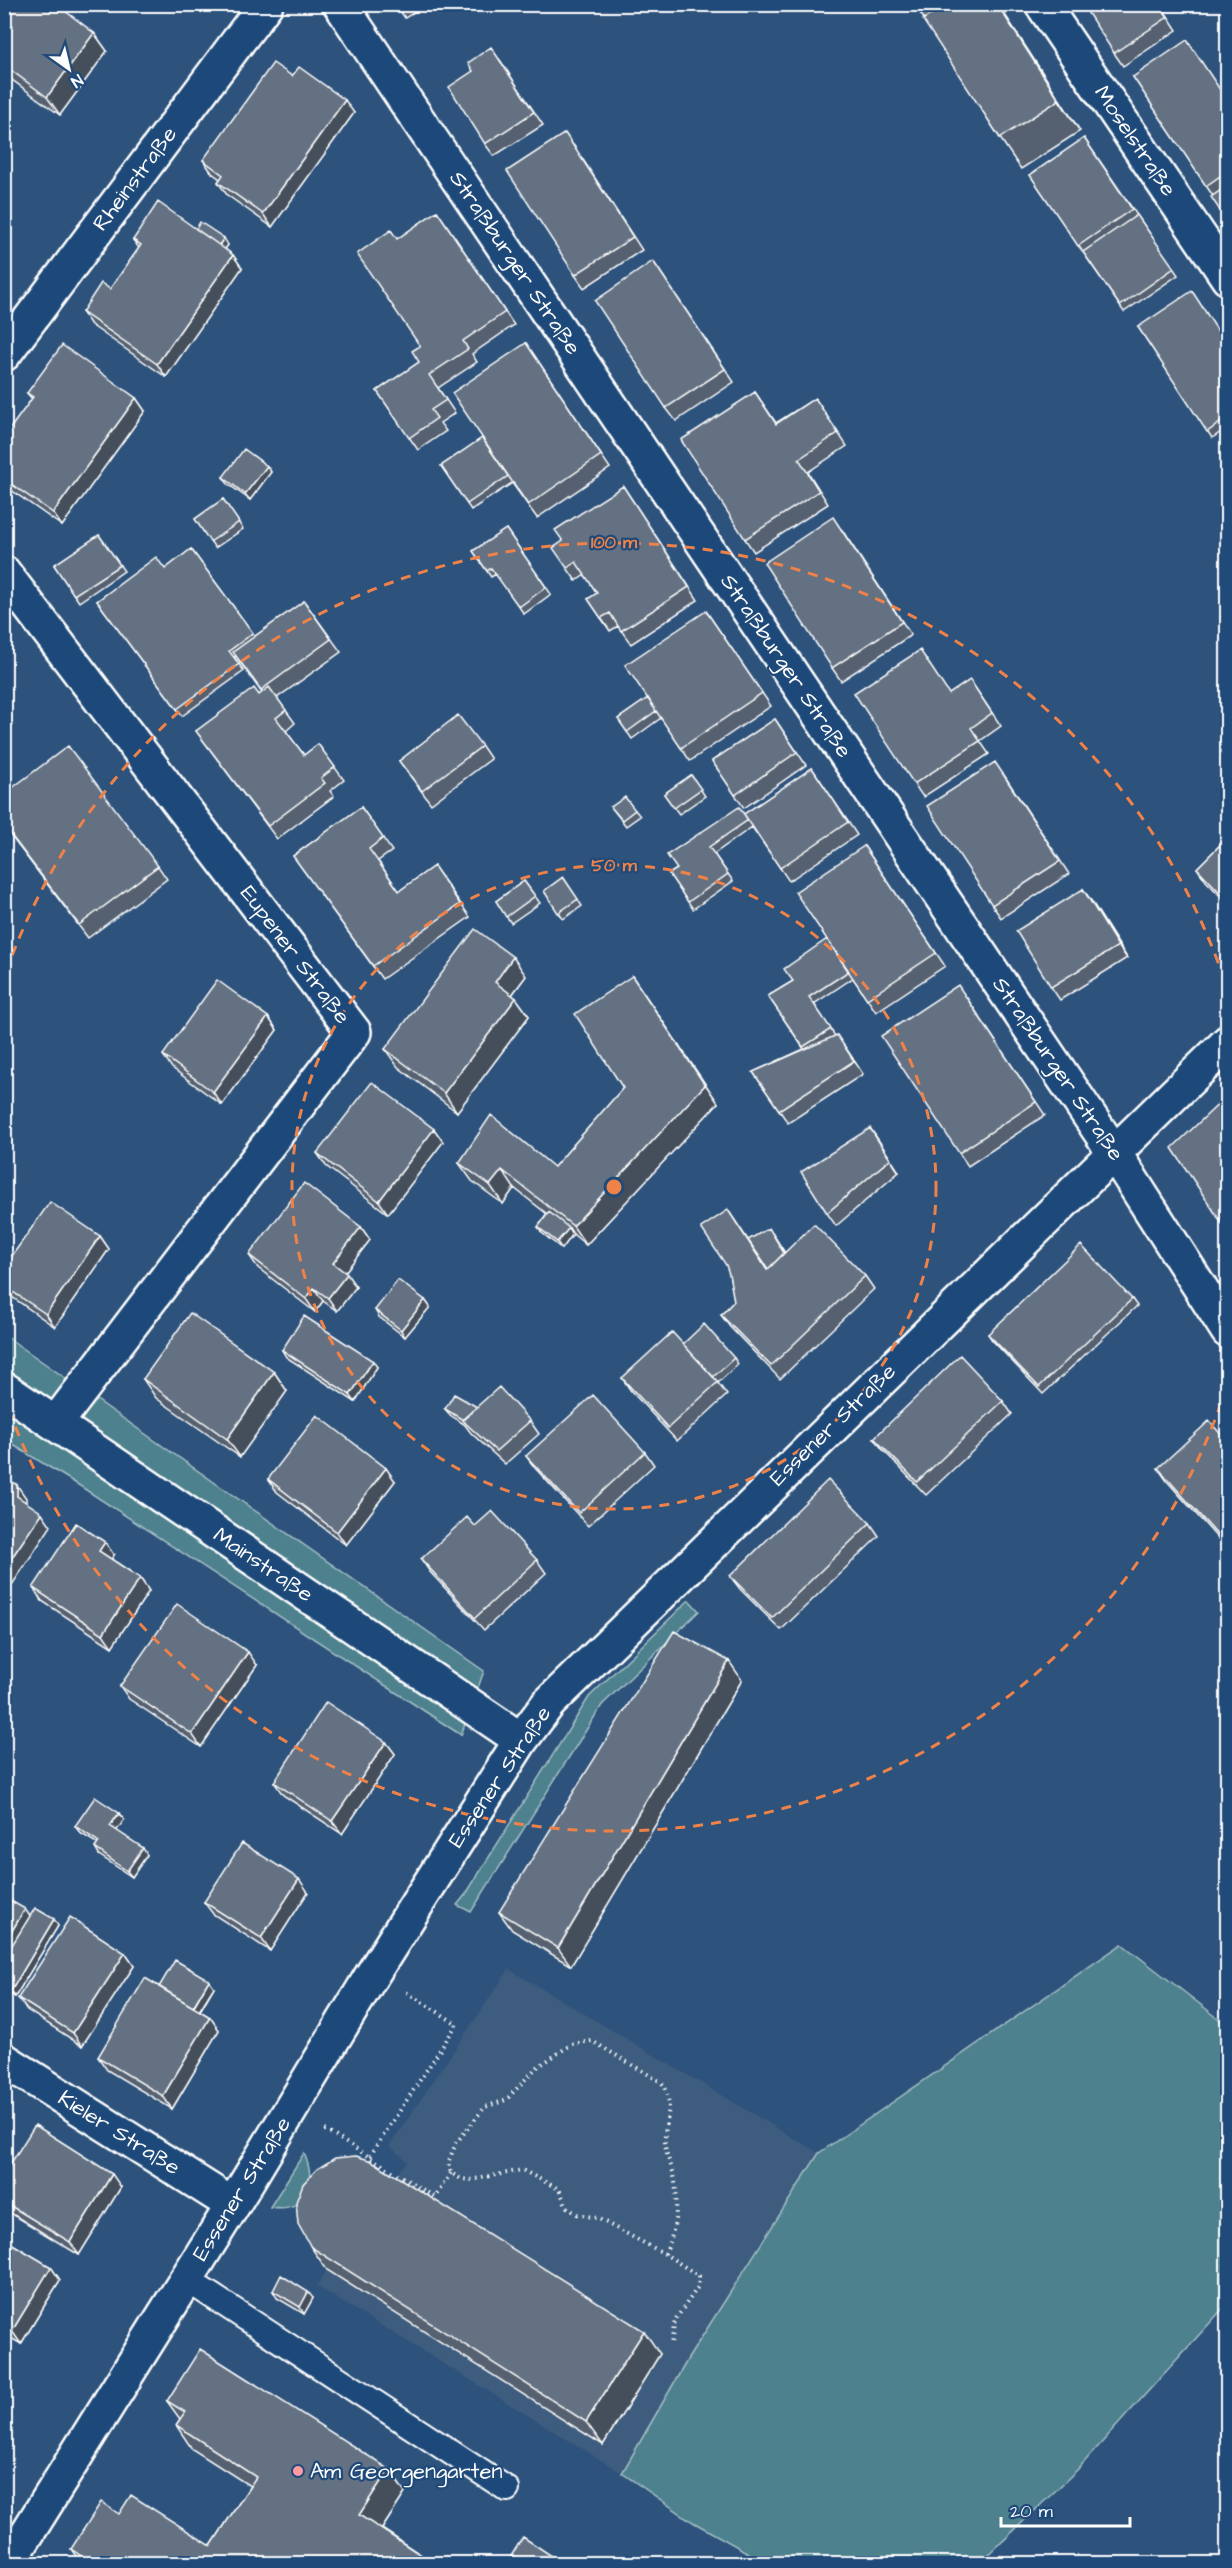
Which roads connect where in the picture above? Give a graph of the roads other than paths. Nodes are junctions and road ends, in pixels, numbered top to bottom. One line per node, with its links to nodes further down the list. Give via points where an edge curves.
1 (266, 4): 5 (street, Rheinstraße)
2 (340, 4): 8 (street, Straßburger Straße)
3 (1042, 4): 4 (street, Moselstraße)
4 (1227, 278)
5 (4, 354)
6 (4, 573): 11 (street, Eupener Straße, via 354,1032)
7 (1227, 1042): 8 (street, Essener Straße)
8 (1113, 1151): 9 (street, Straßburger Straße); 12 (street, Essener Straße, via 548,1704)
9 (1227, 1331)
10 (4, 1389): 11 (street, Mainstraße)
11 (56, 1423): 12 (street, Mainstraße)
12 (521, 1740): 14 (street, Essener Straße, via 370,1978)
13 (4, 2060): 14 (street, Kieler Straße)
14 (233, 2205): 15 (street, Essener Straße)
15 (186, 2279): 16 (lane); 17 (street, Essener Straße)
16 (507, 2489)
17 (8, 2564)

